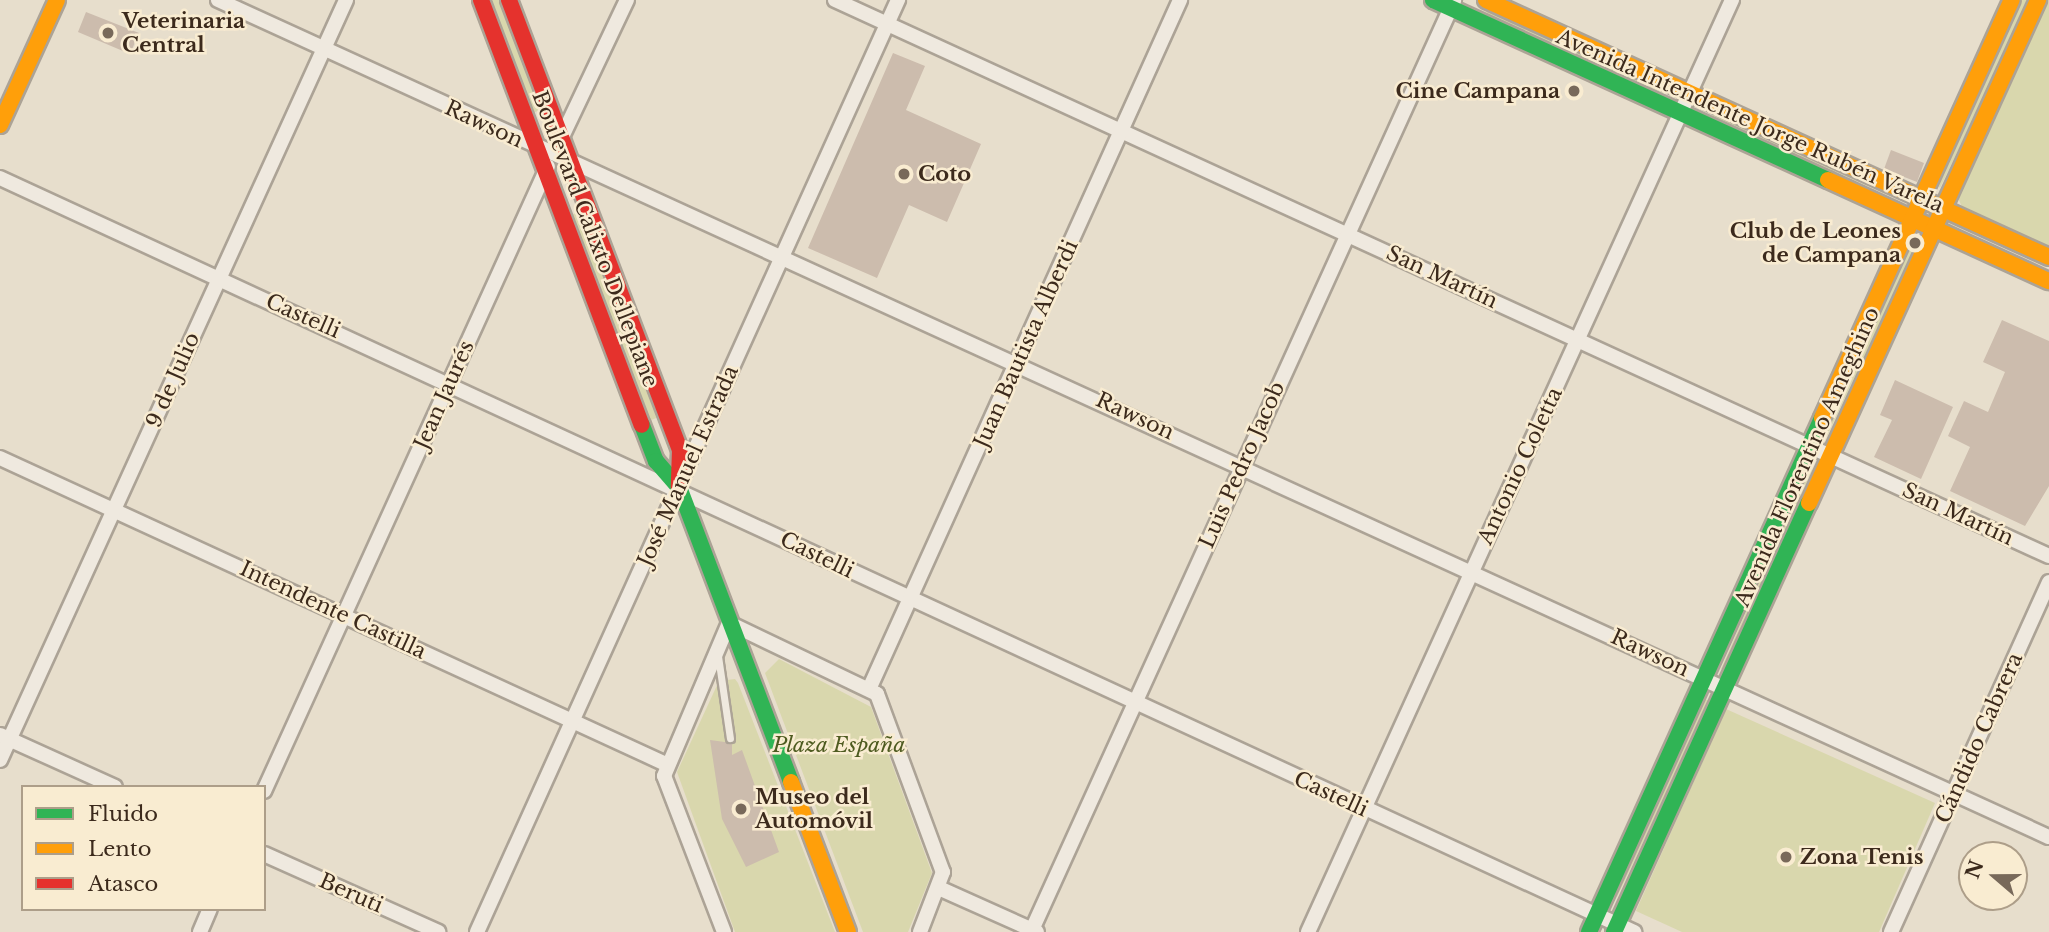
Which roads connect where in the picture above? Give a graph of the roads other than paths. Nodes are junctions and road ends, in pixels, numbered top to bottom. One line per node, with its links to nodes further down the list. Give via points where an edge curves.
1 (57, 0): 20 (main road)
2 (218, 0): 17 (street, Rawson)
3 (346, 0): 17 (street, 9 de Julio)
4 (481, 0): 23 (main road, Boulevard Calixto Dellepiane)
5 (509, 0): 22 (main road, Boulevard Calixto Dellepiane)
6 (627, 0): 22 (street, Jean Jaurés)
7 (835, 0): 16 (street, San Martín)
8 (898, 0): 16 (street, José Manuel Estrada)
9 (1180, 0): 21 (street, Juan Bautista Alberdi)
10 (1433, 0): 15 (main road, Avenida Intendente Jorge Rubén Varela)
11 (1486, 0): 18 (main road, Avenida Intendente Jorge Rubén Varela)
12 (1732, 0): 18 (street, Antonio Coletta)
13 (2012, 0): 26 (main road, Avenida Florentino Ameghino)
14 (2038, 0): 27 (main road, Avenida Florentino Ameghino)
15 (1453, 4): 19 (main road, Avenida Intendente Jorge Rubén Varela); 30 (street, Luis Pedro Jacob)
16 (887, 24): 21 (street, San Martín); 31 (street, José Manuel Estrada)
17 (323, 49): 23 (street, Rawson); 33 (street, 9 de Julio)
18 (1689, 93): 19 (street, Antonio Coletta); 26 (main road, Avenida Intendente Jorge Rubén Varela)
19 (1680, 113): 28 (main road, Avenida Intendente Jorge Rubén Varela); 35 (street, Antonio Coletta)
20 (0, 125)
21 (1122, 131): 30 (street, San Martín); 36 (street, Juan Bautista Alberdi)
22 (561, 137): 23 (street, Jean Jaurés); 24 (main road, Boulevard Calixto Dellepiane)
23 (546, 158): 24 (street, Rawson); 37 (street, Jean Jaurés); 42 (main road, Boulevard Calixto Dellepiane, via 656,460)
24 (572, 164): 31 (street, Rawson); 42 (main road, Boulevard Calixto Dellepiane, via 680,450)
25 (0, 178): 33 (street, Castelli)
26 (1922, 199): 27 (main road, Avenida Intendente Jorge Rubén Varela); 28 (main road, Avenida Florentino Ameghino)
27 (1943, 209): 29 (main road, Avenida Florentino Ameghino); 32 (main road, Avenida Intendente Jorge Rubén Varela)
28 (1913, 219): 29 (main road, Avenida Intendente Jorge Rubén Varela); 38 (main road, Avenida Florentino Ameghino)
29 (1934, 228): 34 (main road, Avenida Intendente Jorge Rubén Varela); 39 (main road, Avenida Florentino Ameghino)
30 (1347, 234): 35 (street, San Martín); 41 (street, Luis Pedro Jacob)
31 (781, 254): 36 (street, Rawson); 42 (street, José Manuel Estrada)
32 (2049, 257)
33 (219, 278): 37 (street, Castelli); 43 (street, 9 de Julio)
34 (2049, 281)
35 (1578, 339): 38 (street, San Martín); 45 (street, Antonio Coletta)
36 (1018, 363): 41 (street, Rawson); 47 (street, Juan Bautista Alberdi)
37 (450, 383): 42 (street, Castelli); 48 (street, Jean Jaurés)
38 (1810, 445): 39 (street, San Martín); 51 (main road, Avenida Florentino Ameghino)
39 (1831, 455): 44 (street, San Martín); 53 (main road, Avenida Florentino Ameghino)
40 (0, 458): 43 (street, Intendente Castilla)
41 (1242, 465): 45 (street, Rawson); 54 (street, Luis Pedro Jacob)
42 (679, 487): 47 (street, Castelli); 49 (main road, Boulevard Calixto Dellepiane); 55 (street, José Manuel Estrada)
43 (114, 510): 48 (street, Intendente Castilla); 56 (street, 9 de Julio)
44 (2049, 556)
45 (1471, 571): 51 (street, Rawson); 63 (street, Antonio Coletta)
46 (2049, 582): 62 (street, Cándido Cabrera)
47 (909, 601): 52 (street, Juan Bautista Alberdi); 54 (street, Castelli)
48 (344, 615): 55 (street, Intendente Castilla); 61 (street, Jean Jaurés)
49 (729, 624): 50 (street); 52 (street); 75 (main road, Boulevard Calixto Dellepiane)
50 (717, 650): 57 (lane); 59 (street)
51 (1704, 678): 53 (street, Rawson); 68 (main road, Avenida Florentino Ameghino)
52 (870, 687): 66 (street, via 943,872)
53 (1725, 688): 62 (street, Rawson); 69 (main road, Avenida Florentino Ameghino)
54 (1134, 704): 63 (street, Castelli); 70 (street, Luis Pedro Jacob)
55 (573, 721): 59 (street, Intendente Castilla); 73 (street, José Manuel Estrada)
56 (5, 737): 58 (street, 9 de Julio); 60 (street)
57 (730, 738)
58 (0, 760)
59 (666, 764): 74 (street, via 664,776)
60 (112, 785)
61 (266, 787)
62 (1954, 793): 64 (street, Rawson); 80 (street, Cándido Cabrera)
63 (1364, 809): 68 (street, Castelli); 77 (street, Antonio Coletta)
64 (2049, 837)
65 (266, 855): 72 (street, Beruti)
66 (941, 889): 70 (street); 76 (street)
67 (210, 911): 71 (street)
68 (1597, 915): 69 (street, Castelli); 78 (main road, Avenida Florentino Ameghino)
69 (1616, 928): 79 (street, Castelli)
70 (1033, 931)
71 (200, 932)
72 (438, 932)
73 (477, 932)
74 (724, 932)
75 (848, 932)
76 (920, 932)
77 (1308, 932)
78 (1589, 932)
79 (1634, 932)
80 (1891, 932)

